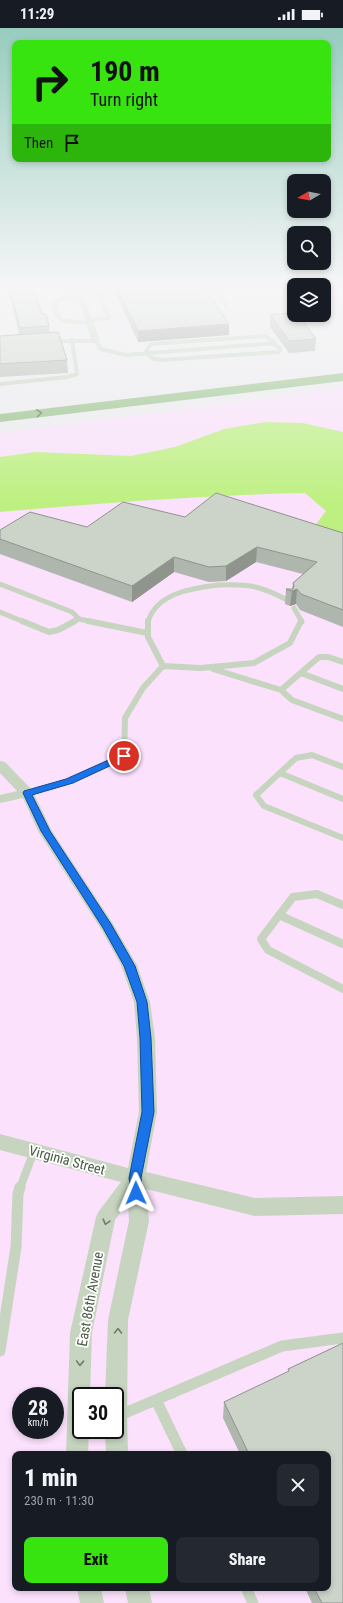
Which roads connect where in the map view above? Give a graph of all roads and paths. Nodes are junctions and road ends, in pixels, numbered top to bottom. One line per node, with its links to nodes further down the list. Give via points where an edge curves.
1 (75, 358): 6 (lane, via 77,374)
2 (153, 358): 3 (lane)
3 (183, 358)
4 (343, 365): 7 (highway)
5 (343, 377): 10 (highway, one-way to 5)
6 (0, 384)
7 (159, 386)
8 (98, 394): 9 (highway)
9 (0, 406)
10 (0, 418)
11 (0, 584): 15 (lane, via 72,612)
12 (288, 601): 16 (lane, via 266,590 242,584 190,588 170,596 155,607 148,620)
13 (294, 608): 19 (lane, via 302,622 290,644 254,663)
14 (0, 612): 15 (lane, via 49,632)
15 (79, 619): 16 (lane)
16 (147, 633): 18 (lane)
17 (343, 662): 20 (lane, via 319,657)
18 (163, 666): 19 (lane); 27 (lane, via 143,688 124,718 124,756 70,781)
19 (208, 667): 22 (lane)
20 (301, 673): 21 (lane); 22 (lane)
21 (343, 689)
22 (281, 690): 23 (lane, via 292,700)
23 (343, 719)
24 (0, 765): 27 (street, East 86th Avenue)
25 (343, 767): 26 (lane, via 312,755 296,758)
26 (280, 773): 28 (lane); 30 (lane, via 256,795 264,806)
27 (27, 793): 29 (street); 37 (street, East 86th Avenue, via 46,831 107,926 129,966 142,1002 146,1038 148,1112)
28 (343, 799)
29 (0, 800)
30 (343, 838)
31 (343, 905): 32 (lane, via 317,894 293,897)
32 (279, 915): 33 (lane); 34 (lane, via 261,939 268,950)
33 (343, 944)
34 (343, 989)
35 (0, 1142): 36 (street, Virginia Street)
36 (34, 1151): 37 (street, Virginia Street); 40 (lane, via 18,1194 16,1247)
37 (135, 1178): 38 (street, Virginia Street, via 255,1207); 41 (street, East 86th Avenue, one-way to 37, via 118,1320 139,1221); 45 (street, East 86th Avenue, one-way to 45, via 106,1217 81,1333)
38 (343, 1205)
39 (343, 1338): 42 (lane, via 282,1346)
40 (0, 1351)
41 (117, 1387)
42 (156, 1400): 43 (lane); 47 (lane)
43 (124, 1414)
44 (117, 1439): 46 (street, East 86th Avenue)
45 (77, 1451)
46 (117, 1451)
47 (181, 1451)
48 (90, 1591): 51 (street)
49 (138, 1591): 52 (street)
50 (247, 1591): 53 (lane)
51 (92, 1603)
52 (140, 1603)
53 (253, 1603)

